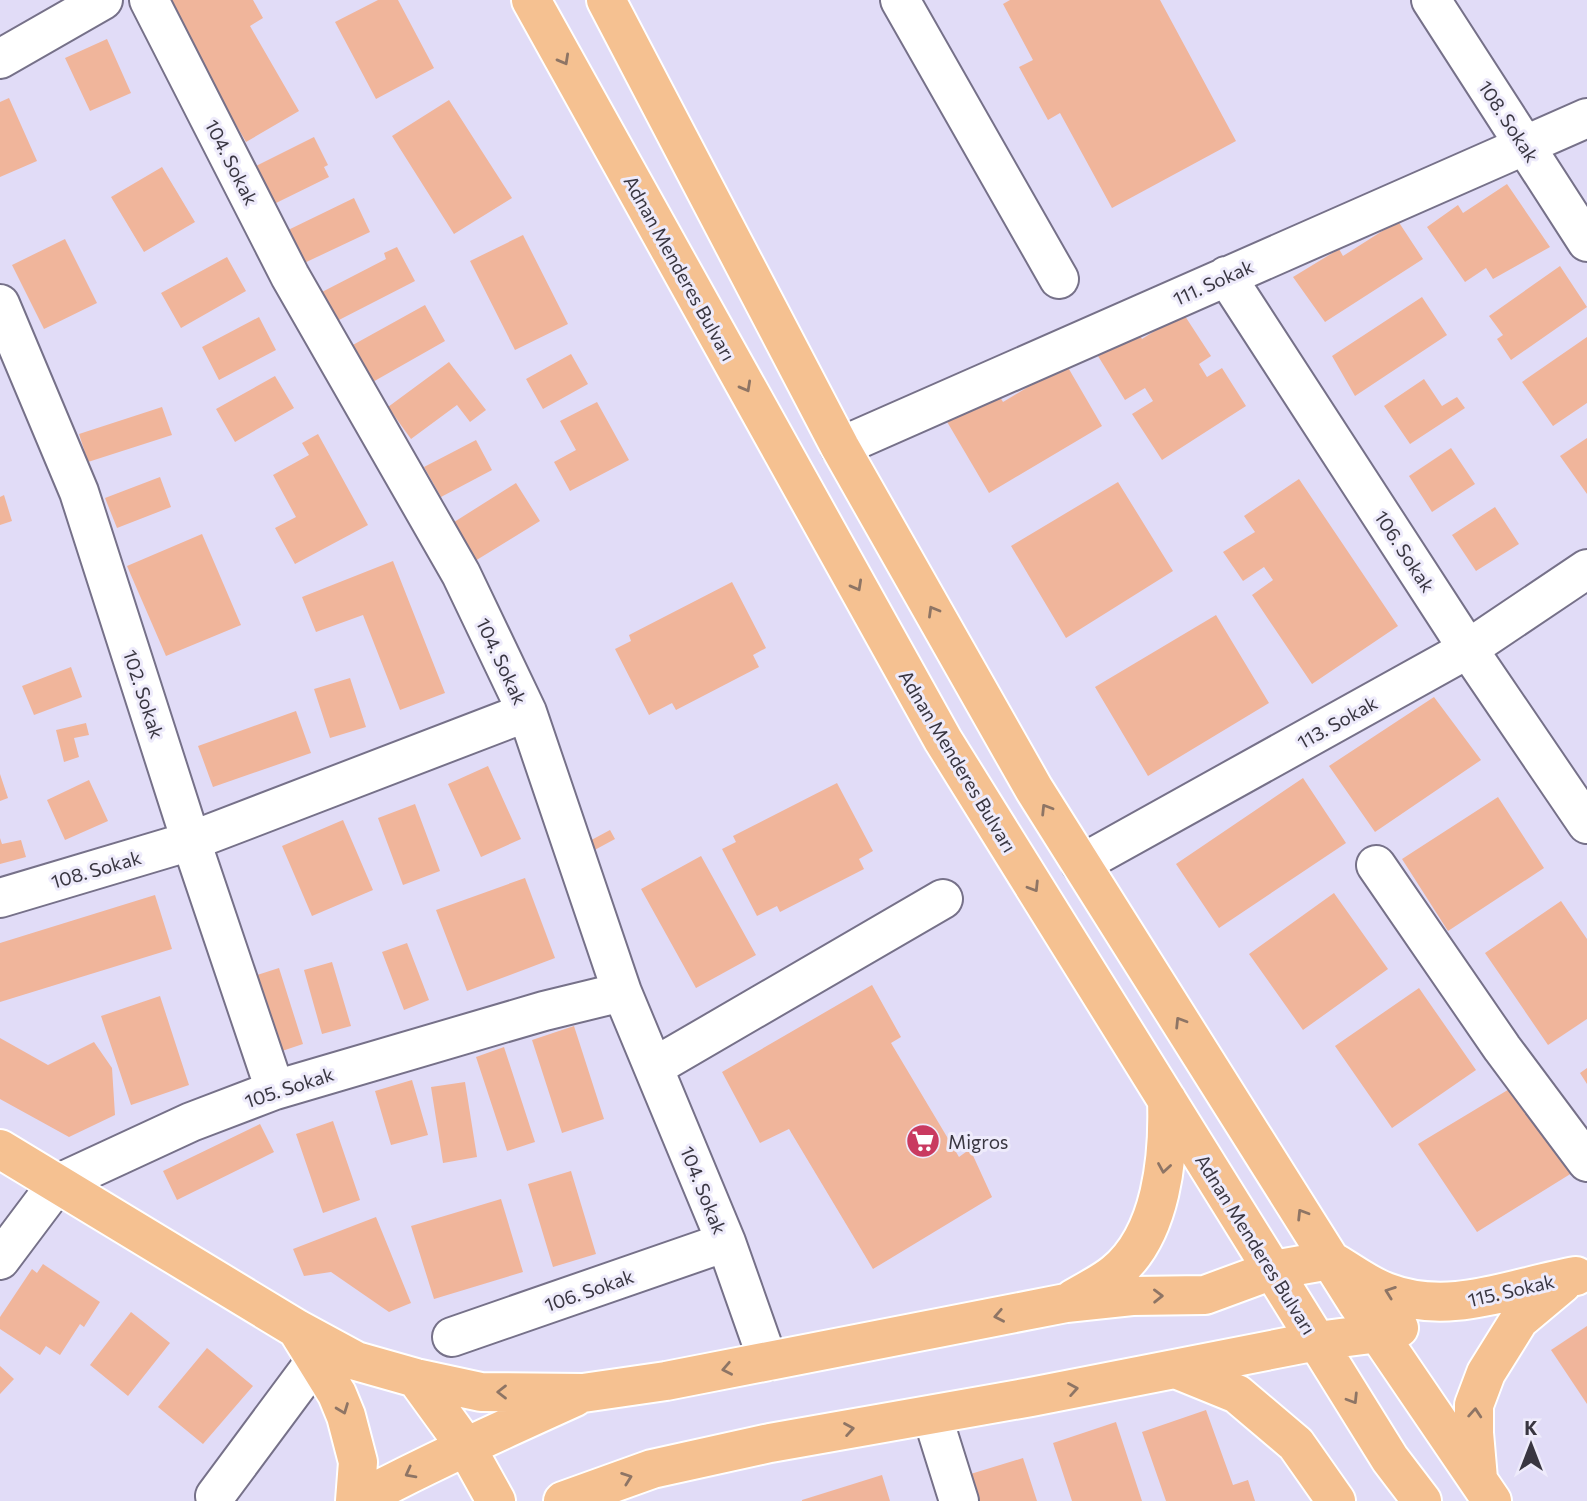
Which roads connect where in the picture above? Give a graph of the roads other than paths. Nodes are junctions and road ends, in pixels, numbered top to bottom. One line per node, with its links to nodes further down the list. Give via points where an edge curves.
1 (103, 0): 7 (street)
2 (149, 0): 17 (street, 104. Sokak, via 290,276 461,574)
3 (531, 0): 27 (main road, Adnan Menderes Bulvarı, one-way to 27, via 943,740)
4 (606, 0): 14 (main road)
5 (900, 0): 12 (street)
6 (1431, 0): 9 (street, 108. Sokak)
7 (0, 59)
8 (1587, 118): 9 (street, 111. Sokak)
9 (1524, 145): 10 (street, 108. Sokak); 11 (street, 111. Sokak)
10 (1587, 242)
11 (1226, 276): 14 (street, 111. Sokak); 16 (street, 106. Sokak)
12 (1059, 279)
13 (0, 304): 19 (street, 102. Sokak, via 79,492)
14 (839, 447): 20 (main road, one-way to 14)
15 (1587, 569): 16 (street, 113. Sokak)
16 (1468, 649): 18 (street, 106. Sokak); 20 (street, 113. Sokak)
17 (527, 712): 19 (street, 108. Sokak); 24 (street, 104. Sokak)
18 (1587, 824)
19 (191, 841): 22 (street, 108. Sokak); 26 (street, 102. Sokak)
20 (1081, 864): 33 (main road, one-way to 20)
21 (1376, 865): 29 (street)
22 (0, 898)
23 (943, 899): 25 (street)
24 (622, 992): 25 (street, 104. Sokak); 26 (street, 105. Sokak)
25 (654, 1067): 31 (street, 104. Sokak)
26 (275, 1090): 30 (street, 105. Sokak, via 191,1122)
27 (1167, 1100): 34 (main road, Adnan Menderes Bulvarı); 36 (main road, one-way to 36, via 1164,1174 1137,1249 1115,1273)
28 (0, 1150): 30 (main road)
29 (1587, 1162)
30 (57, 1184): 32 (street, 105. Sokak); 40 (main road)
31 (726, 1242): 38 (street, 106. Sokak); 41 (street, 104. Sokak)
32 (0, 1260)
33 (1330, 1260): 34 (main road); 35 (main road, 115. Sokak, one-way to 33, via 1467,1301 1424,1302 1386,1292); 37 (main road)
34 (1273, 1270): 36 (main road, one-way to 34, via 1132,1296 1205,1296); 39 (main road, Adnan Menderes Bulvarı)
35 (1575, 1277): 37 (main road); 47 (main road, one-way to 35, via 1474,1433 1474,1405 1486,1373 1519,1320)
36 (1066, 1303): 41 (main road, one-way to 41)
37 (1379, 1333): 39 (main road); 47 (main road)
38 (452, 1337)
39 (1317, 1341): 42 (main road); 54 (main road, Adnan Menderes Bulvarı, one-way to 54, via 1390,1459)
40 (307, 1345): 43 (main road); 48 (street); 49 (main road, one-way to 49, via 346,1416 358,1462)
41 (768, 1360): 44 (main road, one-way to 44)
42 (1178, 1370): 45 (main road, one-way to 42); 53 (main road, via 1237,1394 1296,1444)
43 (416, 1378): 44 (main road, one-way to 43, via 481,1392); 46 (main road)
44 (583, 1393): 46 (main road)
45 (932, 1415): 51 (main road, one-way to 45, via 652,1469); 52 (street)
46 (466, 1447): 49 (main road, one-way to 49); 50 (main road)
47 (1485, 1491)
48 (215, 1496)
49 (356, 1501)
50 (496, 1501)
51 (563, 1501)
52 (959, 1501)
53 (1336, 1501)
54 (1422, 1501)

